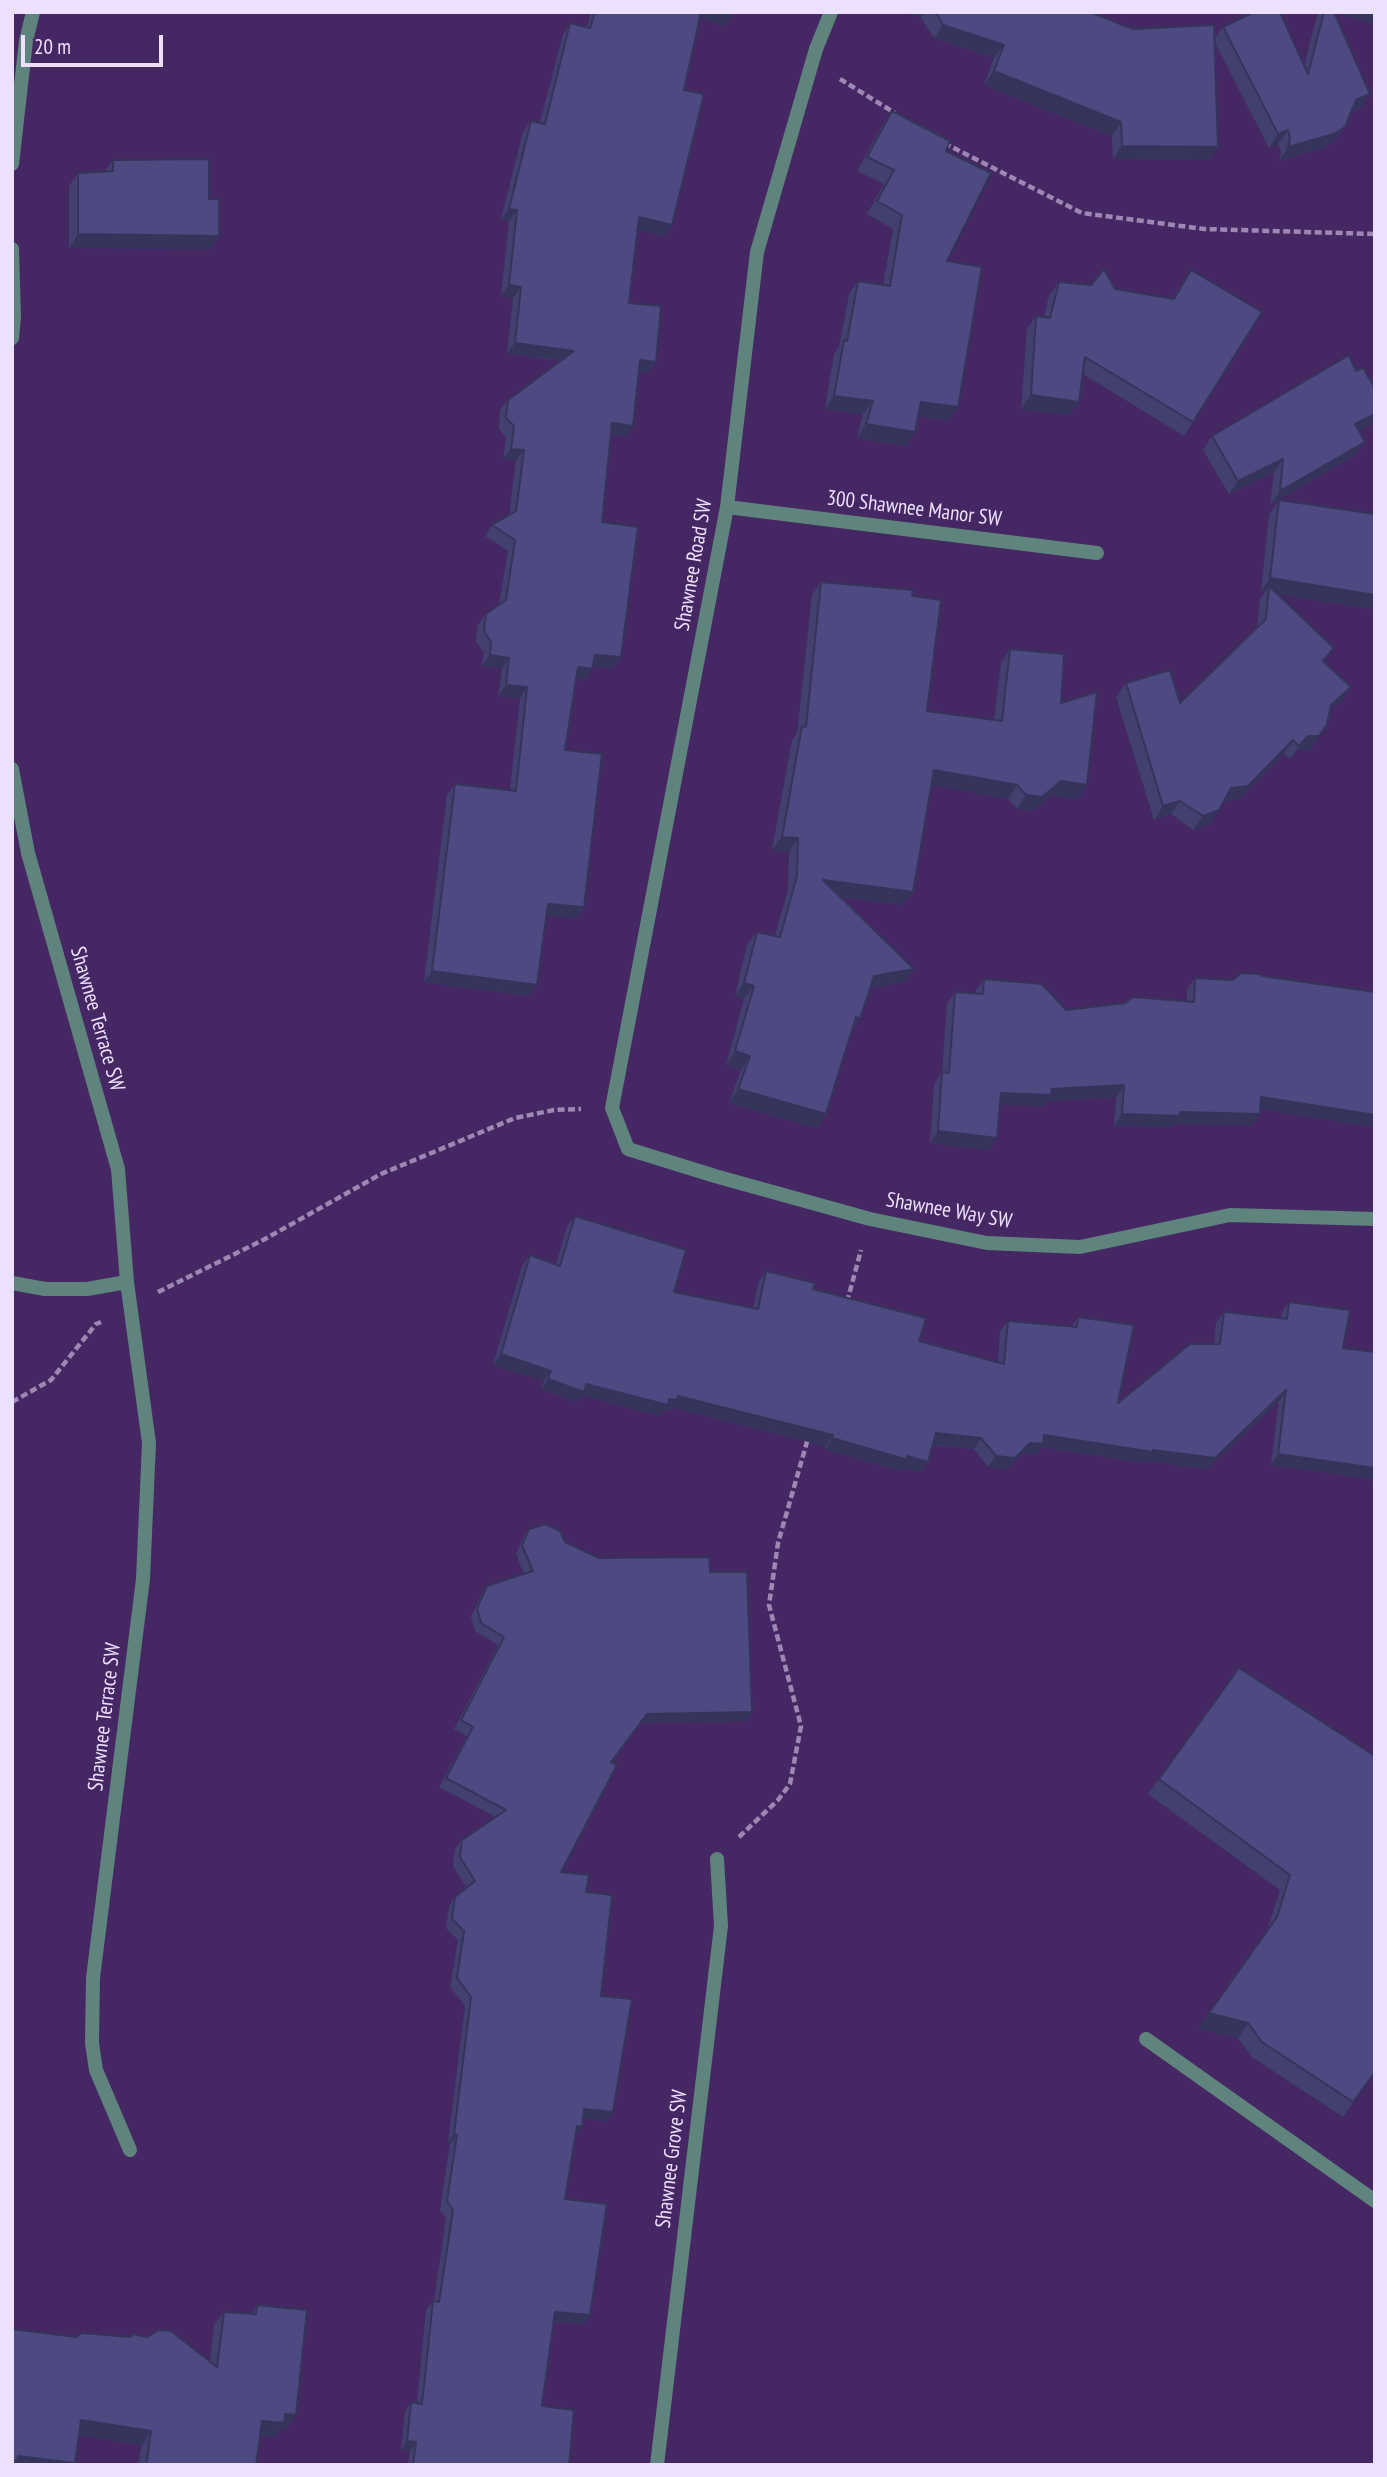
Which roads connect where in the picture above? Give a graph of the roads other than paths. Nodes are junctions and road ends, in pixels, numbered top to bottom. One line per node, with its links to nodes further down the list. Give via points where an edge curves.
1 (33, 12): 3 (street)
2 (831, 12): 6 (street, Shawnee Road SW, via 757,252)
3 (12, 164)
4 (12, 249): 5 (street)
5 (12, 338)
6 (727, 507): 7 (street, 300 Shawnee Manor SW); 9 (street, Shawnee Road SW, via 612,1108)
7 (1097, 553)
8 (12, 769): 11 (street, Shawnee Terrace SW, via 28,853 118,1169)
9 (619, 1129): 10 (street, Shawnee Way SW, via 628,1149 715,1176 870,1219 988,1243 1080,1247 1230,1215)
10 (1375, 1219)
11 (127, 1282): 12 (street, via 87,1289); 15 (street, Shawnee Terrace SW, via 149,1443 143,1579 93,1978 92,2043 96,2070)
12 (12, 1283)
13 (718, 1859): 17 (street, Shawnee Grove SW, via 721,1926)
14 (1146, 2039): 16 (street)
15 (130, 2150)
16 (1375, 2201)
17 (657, 2465)

